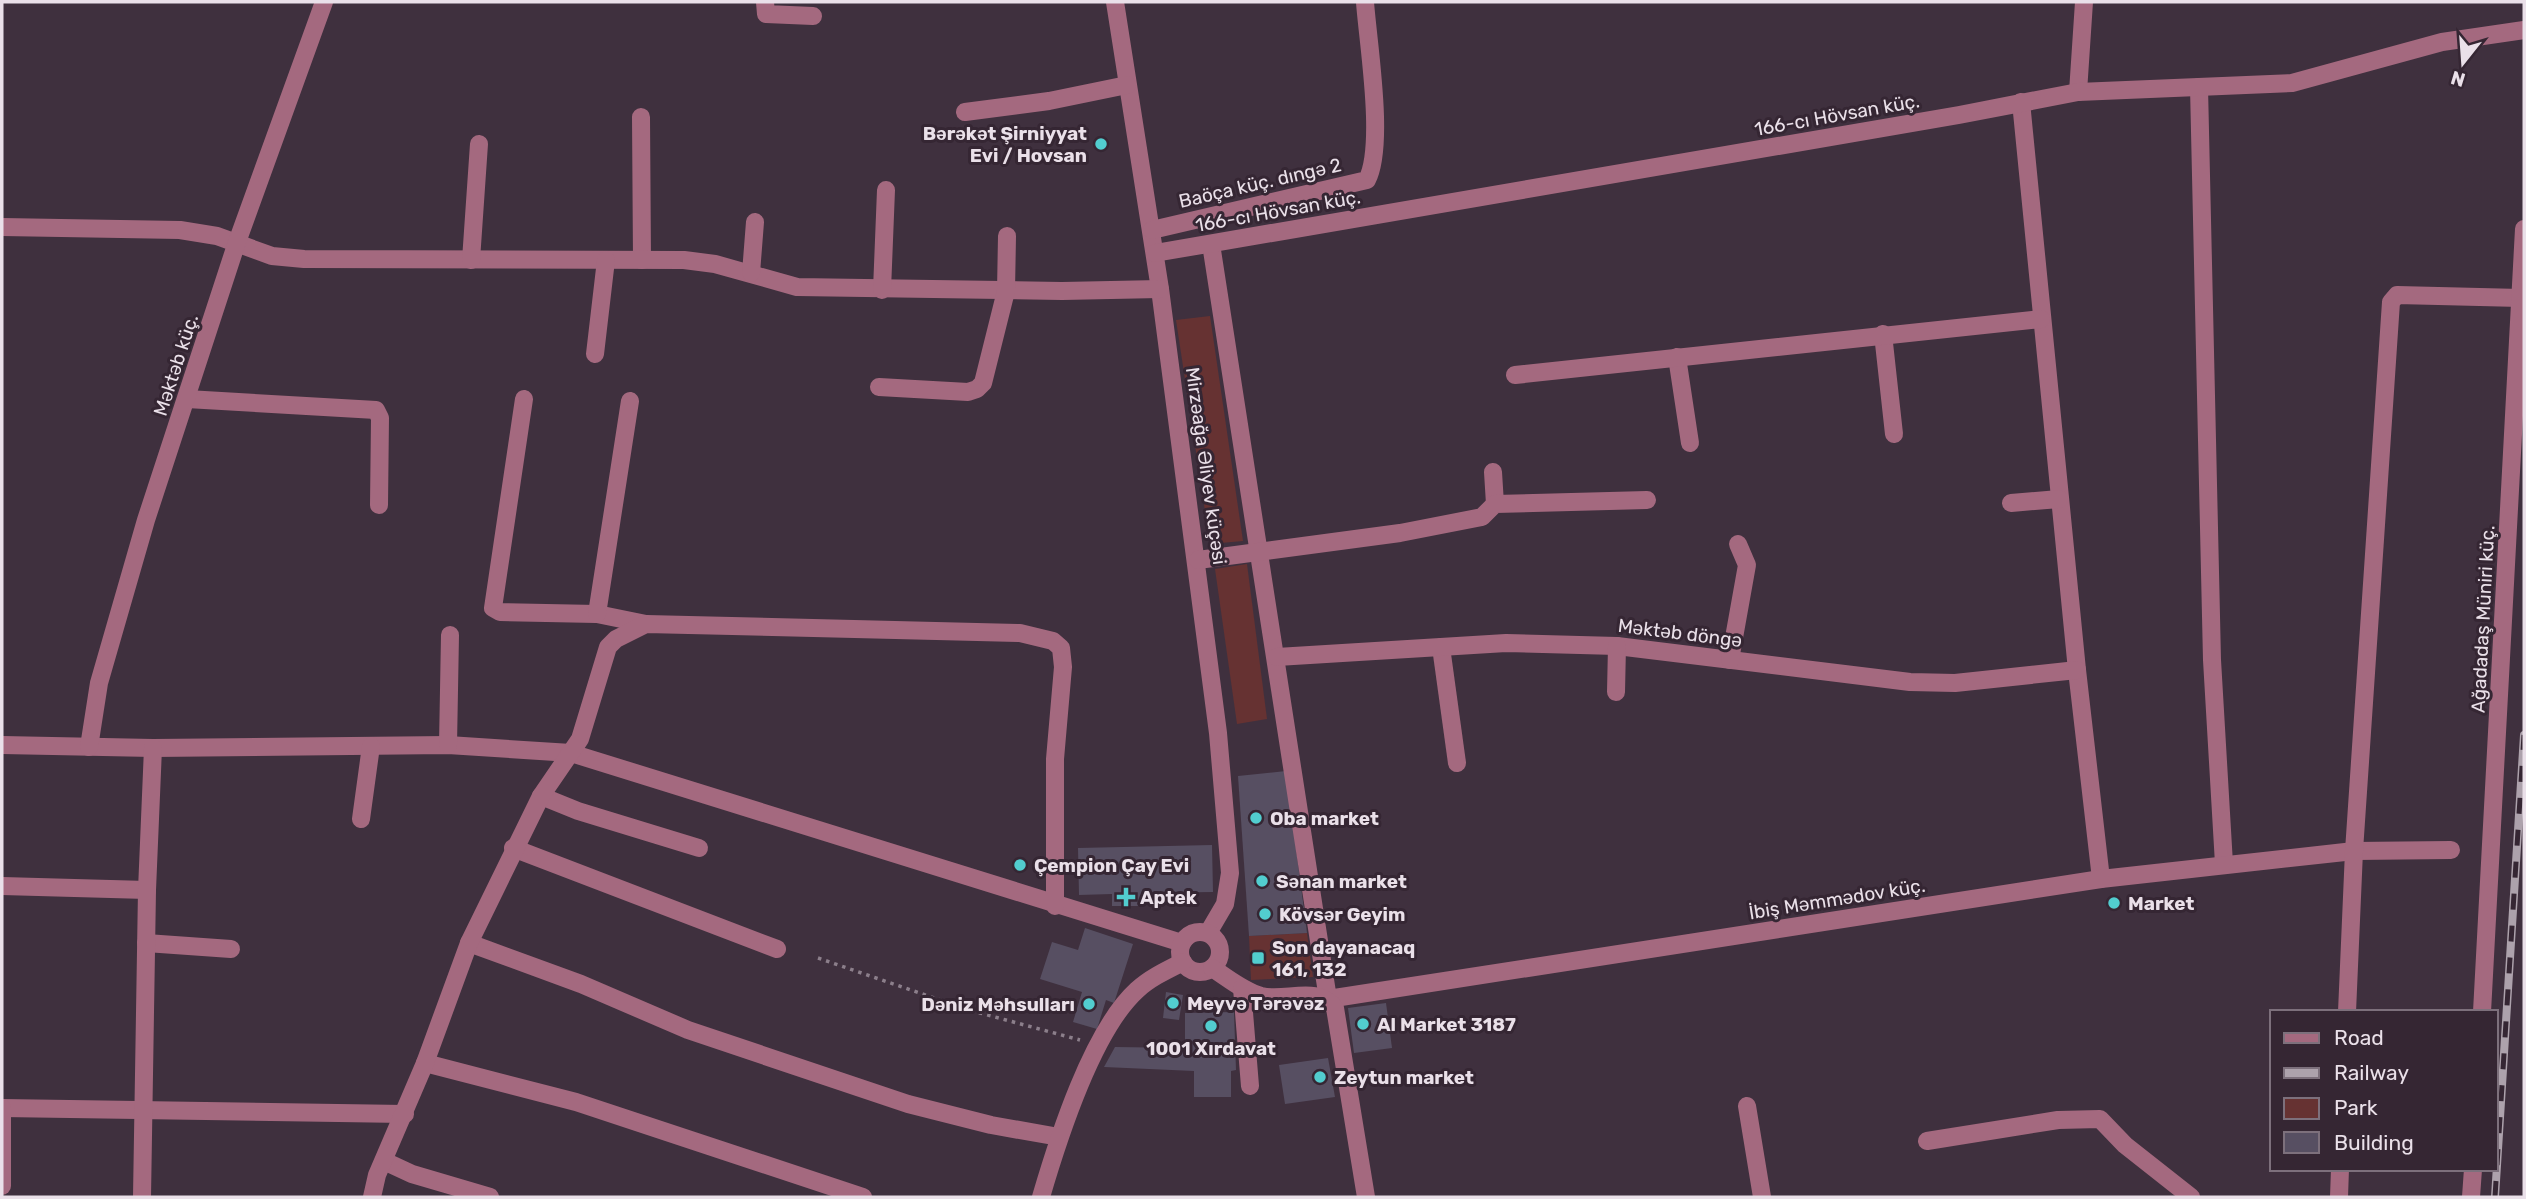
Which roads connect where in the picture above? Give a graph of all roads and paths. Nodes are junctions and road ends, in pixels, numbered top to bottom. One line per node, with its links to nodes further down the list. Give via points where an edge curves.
1 (324, 2): 22 (street, Məktəb küç.)
2 (765, 2): 6 (street, via 763,9 773,17)
3 (1115, 2): 8 (street, Mirzəağa Əliyev küçəsi)
4 (1365, 2): 19 (street, Baöça küç. dıngə 2, via 1373,108 1373,167 1367,180)
5 (2084, 2): 10 (street)
6 (813, 16)
7 (2524, 30): 9 (street, 166-cı Hövsan küç., via 2442,42 2292,83)
8 (1128, 85): 12 (street); 19 (street, Mirzəağa Əliyev küçəsi)
9 (2199, 87): 10 (street, 166-cı Hövsan küç.); 74 (street, via 2211,660)
10 (2078, 92): 11 (street, 166-cı Hövsan küç.)
11 (2021, 102): 21 (street, 166-cı Hövsan küç.); 32 (street)
12 (965, 113)
13 (641, 117): 26 (street)
14 (479, 144): 24 (street)
15 (886, 190): 29 (street)
16 (755, 222): 27 (street)
17 (2, 227): 22 (street, via 180,230 217,236)
18 (2524, 229): 31 (street, Ağadadaş Müniri küç.)
19 (1152, 230): 23 (street, Mirzəağa Əliyev küçəsi)
20 (1007, 236): 30 (street)
21 (1211, 244): 23 (street, 166-cı Hövsan küç.); 50 (street)
22 (236, 245): 24 (street, via 272,256 304,259); 38 (street, Məktəb küç.)
23 (1155, 253): 28 (street, Mirzəağa Əliyev küçəsi)
24 (471, 260): 25 (street)
25 (606, 260): 26 (street); 34 (street)
26 (642, 260): 27 (street, via 715,264)
27 (751, 273): 29 (street, via 797,287)
28 (1160, 289): 30 (street); 51 (street, Mirzəağa Əliyev küçəsi)
29 (882, 290): 30 (street)
30 (1006, 291): 37 (street, via 983,383 977,390)
31 (2521, 298): 73 (street, via 2397,295 2391,302); 91 (street, Ağadadaş Müniri küç.)
32 (2041, 319): 33 (street); 44 (street)
33 (1883, 334): 35 (street); 41 (street)
34 (595, 354)
35 (1677, 357): 36 (street); 42 (street)
36 (1514, 374)
37 (879, 387)
38 (187, 399): 48 (street, via 376,410 380,418); 64 (street, Məktəb küç., via 115,625 99,683)
39 (524, 399): 52 (street, via 493,608 500,612)
40 (629, 401): 52 (street)
41 (1894, 434)
42 (1690, 443)
43 (1493, 472): 47 (street)
44 (2059, 499): 46 (street); 59 (street)
45 (1647, 500): 47 (street)
46 (2011, 503)
47 (1495, 504): 50 (street, via 1482,517)
48 (379, 505)
49 (1738, 544): 58 (street, via 1747,565)
50 (1259, 553): 51 (street); 57 (street)
51 (1198, 560): 79 (street, Mirzəağa Əliyev küçəsi, via 1230,873 1225,904)
52 (597, 614): 53 (street)
53 (646, 624): 66 (street, via 608,648 586,723); 78 (street, via 1020,633 1053,641 1061,648 1063,667 1055,759)
54 (450, 635): 62 (street)
55 (1617, 646): 56 (street, Məktəb döngə, via 1506,643); 58 (street, Məktəb döngə); 60 (street)
56 (1441, 647): 57 (street, Məktəb döngə); 67 (street)
57 (1277, 657): 89 (street)
58 (1730, 660): 59 (street, Məktəb döngə, via 1955,684)
59 (2077, 670): 75 (street)
60 (1616, 692)
61 (2, 745): 64 (street)
62 (447, 745): 63 (street); 66 (street)
63 (371, 746): 65 (street); 69 (street)
64 (89, 747): 65 (street)
65 (153, 748): 77 (street)
66 (571, 753): 68 (street); 78 (street)
67 (1457, 763)
68 (541, 796): 70 (street); 71 (street)
69 (361, 818)
70 (513, 848): 81 (street); 84 (street)
71 (699, 848)
72 (2451, 850): 73 (street, İbiş Məmmədov küç.)
73 (2354, 851): 74 (street, İbiş Məmmədov küç.); 90 (street)
74 (2224, 864): 75 (street, İbiş Məmmədov küç.)
75 (2101, 879): 89 (street, İbiş Məmmədov küç.)
76 (2, 886): 77 (street)
77 (147, 890): 80 (street)
78 (1055, 906): 82 (street)
79 (1208, 933): 82 (street, via 1190,934); 87 (street, via 1221,952)
80 (146, 943): 83 (street); 97 (street)
81 (469, 943): 93 (street); 99 (street, via 688,1030 908,1104)
82 (1182, 943): 86 (street)
83 (231, 949)
84 (777, 949)
85 (818, 958): 92 (path, via 969,1010)
86 (1183, 962): 87 (street, via 1193,971); 92 (street, via 1137,990)
87 (1212, 968): 88 (street, İbiş Məmmədov küç.)
88 (1242, 988): 89 (street, İbiş Məmmədov küç., via 1269,998 1312,995); 94 (street)
89 (1328, 999): 110 (street, via 1339,1018)
90 (2347, 1010)
91 (2482, 1010)
92 (1099, 1046): 99 (street)
93 (425, 1063): 98 (street); 108 (street, via 576,1102)
94 (1250, 1086)
95 (1747, 1106): 111 (street)
96 (2, 1108): 97 (street); 104 (street)
97 (145, 1111): 98 (street); 105 (street)
98 (405, 1114): 101 (street)
99 (1059, 1137): 109 (street)
100 (1927, 1141): 112 (street, via 2058,1120 2100,1119)
101 (384, 1161): 106 (street); 107 (street)
102 (2340, 1171): 113 (street)
103 (2473, 1171): 114 (street)
104 (2, 1186)
105 (142, 1197)
106 (372, 1197)
107 (490, 1197)
108 (863, 1197)
109 (1041, 1197)
110 (1366, 1197)
111 (1762, 1197)
112 (2191, 1197)
113 (2339, 1197)
114 (2471, 1197)

